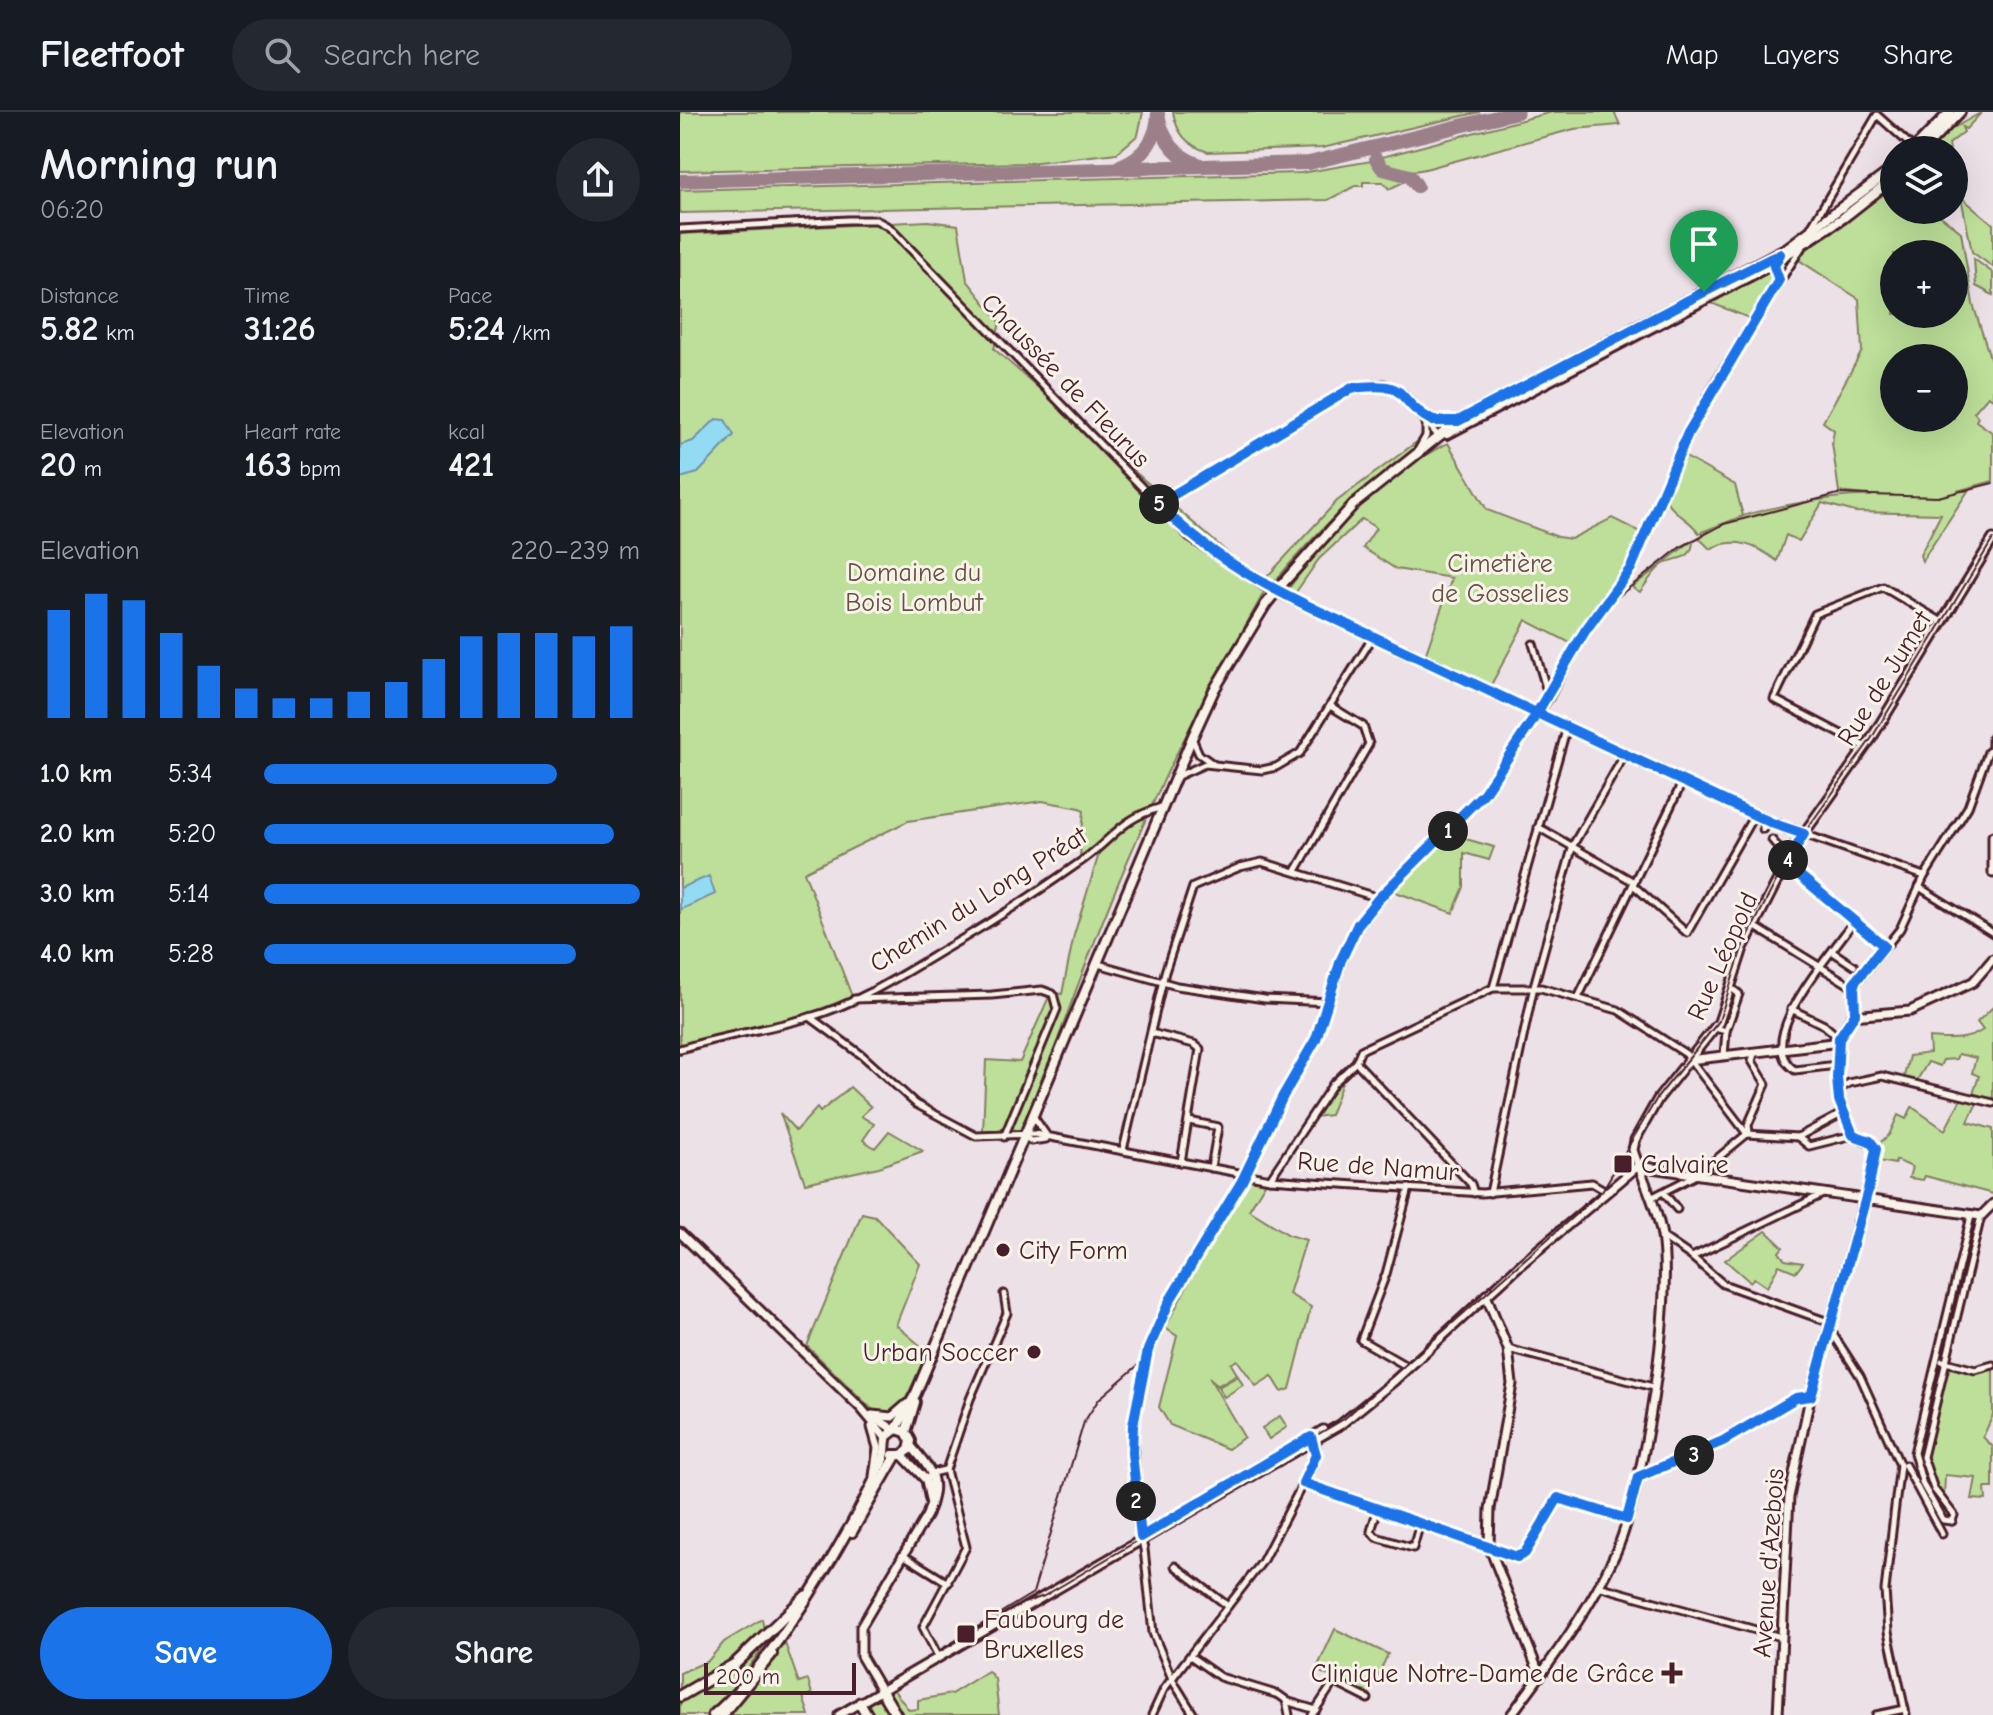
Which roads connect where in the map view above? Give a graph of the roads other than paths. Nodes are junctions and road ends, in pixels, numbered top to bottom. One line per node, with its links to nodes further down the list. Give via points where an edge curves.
1 (1955, 115): 3 (main road)
2 (1902, 136): 7 (street, via 1877,115)
3 (1932, 136)
4 (1880, 179): 7 (main road)
5 (1880, 188): 8 (main road)
6 (680, 229): 16 (street, Chaussée de Fleurus, via 848,220 876,220 889,227)
7 (1807, 234): 9 (main road)
8 (1804, 245): 9 (main road); 10 (street)
9 (1777, 259): 10 (street); 11 (main road); 13 (main road); 14 (main road)
10 (1785, 270): 11 (street)
11 (1779, 280): 21 (street, via 1688,433 1631,568 1585,631)
12 (1426, 417): 13 (street, via 1438,423); 14 (street); 15 (street, via 1426,436); 16 (street, via 1403,393 1384,384 1352,388)
13 (1458, 421): 14 (main road)
14 (1439, 436): 15 (main road)
15 (1417, 452): 25 (main road, bridge, via 1354,504 1266,604)
16 (1158, 504): 19 (main road, Chaussée de Fleurus, via 1192,538 1267,587)
17 (1993, 539): 18 (main road, Rue de Jumet)
18 (1942, 622): 27 (main road, Rue de Jumet); 27 (street, via 1883,587 1815,614 1774,699)
19 (1373, 637): 22 (street); 23 (main road, Chaussée de Fleurus)
20 (1533, 644): 21 (street)
21 (1549, 698): 23 (street)
22 (1332, 707): 30 (street, via 1310,742 1288,761 1249,771); 43 (street, via 1363,726 1369,744)
23 (1538, 714): 24 (main road, Chaussée de Fleurus); 48 (street, via 1484,793)
24 (1567, 727): 29 (main road, Chaussée de Fleurus); 36 (street)
25 (1192, 738): 30 (street, via 1199,754); 31 (main road)
26 (1993, 738): 28 (main road)
27 (1866, 747): 38 (main road, Rue de Jumet)
28 (1993, 748): 45 (street, via 1968,807)
29 (1625, 754): 32 (main road, Chaussée de Fleurus); 41 (street)
30 (1214, 764): 31 (street, via 1199,765)
31 (1174, 778): 33 (main road)
32 (1683, 781): 34 (main road, Chaussée de Fleurus); 46 (street)
33 (1162, 807): 55 (main road); 66 (street, Chemin du Long Préat, via 1132,817 1059,877 948,948)
34 (1753, 814): 35 (main road, Chaussée de Fleurus); 46 (street, via 1687,933)
35 (1764, 819): 37 (street); 38 (main road, Chaussée de Fleurus)
36 (1538, 827): 41 (street); 62 (street)
37 (1763, 829)
38 (1804, 834): 42 (main road, Rue de Jumet); 45 (street)
39 (1993, 836): 44 (main road)
40 (1772, 840): 42 (street)
41 (1573, 845): 46 (street); 59 (street)
42 (1787, 861): 49 (street); 50 (main road, Rue Léopold)
43 (1296, 871): 48 (street); 58 (street, via 1252,862 1196,885)
44 (1993, 873)
45 (1924, 877): 47 (street)
46 (1634, 883): 65 (street)
47 (1919, 887): 51 (street); 52 (street, via 1900,929)
48 (1379, 898): 67 (street, via 1349,939)
49 (1853, 922): 52 (street); 53 (street)
50 (1754, 926): 57 (street); 63 (main road, Rue Léopold)
51 (1993, 933)
52 (1884, 946): 61 (street)
53 (1833, 952): 56 (street); 57 (street)
54 (1993, 959): 69 (main road, via 1973,982 1903,1013)
55 (1097, 963): 58 (street); 85 (main road)
56 (1854, 966)
57 (1819, 969): 61 (street); 68 (street)
58 (1163, 980): 67 (street, via 1254,997); 73 (street)
59 (1534, 986): 62 (street); 65 (street); 103 (street)
60 (1741, 987): 64 (street)
61 (1853, 987): 69 (street)
62 (1493, 988): 80 (street, via 1361,1050)
63 (1731, 988): 64 (street); 71 (main road, Rue Léopold)
64 (1739, 994): 72 (street)
65 (1578, 998): 79 (street, via 1622,1012)
66 (853, 999): 70 (street, Chemin du Long Préat); 89 (street, via 1042,990 1053,994 1057,1009)
67 (1329, 1002): 97 (street, via 1323,1026)
68 (1791, 1009): 74 (street); 76 (street)
69 (1855, 1014): 74 (main road)
70 (810, 1017): 75 (street, Chemin du Long Préat); 89 (street, Rue de Namur, via 925,1110 976,1136)
71 (1715, 1028): 72 (street); 79 (main road, Rue Léopold)
72 (1726, 1031): 78 (street)
73 (1151, 1033): 86 (street, via 1200,1049); 93 (street)
74 (1839, 1038): 76 (main road); 81 (street)
75 (680, 1049)
76 (1781, 1049): 77 (main road); 81 (street, via 1783,1060 1795,1070)
77 (1754, 1054): 78 (main road); 87 (street, via 1752,1061 1766,1088)
78 (1724, 1057): 79 (main road)
79 (1689, 1060): 87 (street); 95 (main road, Rue Léopold, via 1658,1099 1633,1145)
80 (1356, 1062): 99 (street, via 1338,1078); 102 (street)
81 (1837, 1065): 82 (street)
82 (1837, 1091): 83 (street, via 1882,1076); 84 (street)
83 (1993, 1103)
84 (1845, 1112): 88 (street); 91 (street)
85 (1033, 1116): 90 (main road); 92 (street)
86 (1189, 1121): 94 (street); 96 (street, via 1218,1127)
87 (1747, 1130): 91 (street); 98 (street)
88 (1853, 1135): 91 (street, via 1809,1146); 107 (street, via 1876,1146)
89 (1004, 1137): 90 (street, Rue de Namur)
90 (1024, 1137): 92 (street, Rue de Namur); 125 (main road)
91 (1798, 1137)
92 (1051, 1138): 93 (street, Rue de Namur)
93 (1123, 1150): 94 (street, Rue de Namur)
94 (1181, 1162): 96 (street, Rue de Namur)
95 (1638, 1166): 98 (main road); 101 (main road); 106 (main road)
96 (1211, 1168): 97 (street, Rue de Namur)
97 (1246, 1174): 99 (street, Rue de Namur); 146 (street, via 1175,1290 1148,1350 1132,1453)
98 (1698, 1174): 104 (street); 105 (main road)
99 (1270, 1179): 100 (street, Rue de Namur)
100 (1409, 1188): 102 (street, Rue de Namur); 123 (street, via 1391,1261 1361,1340)
101 (1606, 1191): 103 (street, Rue de Namur, via 1592,1183); 118 (main road)
102 (1474, 1193): 103 (street, Rue de Namur)
103 (1490, 1193)
104 (1664, 1193): 106 (street); 109 (street)
105 (1810, 1195): 107 (main road); 114 (street)
106 (1651, 1198): 113 (main road)
107 (1864, 1201): 110 (main road); 119 (main road, Avenue d'Azebois)
108 (1993, 1204): 111 (main road)
109 (1677, 1209)
110 (1971, 1216): 111 (main road); 115 (street)
111 (1981, 1216): 116 (street)
112 (680, 1233): 127 (main road)
113 (1662, 1237): 114 (street); 124 (main road, via 1663,1310)
114 (1692, 1257): 119 (street, via 1723,1284)
115 (1959, 1261): 116 (street); 121 (street)
116 (1968, 1263): 121 (street)
117 (1004, 1294): 137 (street, via 1007,1313)
118 (1486, 1295): 120 (main road); 123 (main road)
119 (1831, 1327): 126 (main road, Avenue d'Azebois); 136 (street)
120 (1508, 1349): 124 (street); 147 (main road, via 1512,1384 1490,1509)
121 (1940, 1361): 122 (street, via 1975,1370); 134 (street); 135 (street)
122 (1993, 1365)
123 (1408, 1367): 130 (main road, via 1362,1409)
124 (1653, 1387): 138 (main road)
125 (916, 1393): 127 (main road, via 895,1415); 128 (main road)
126 (1810, 1398): 138 (street, via 1796,1398 1723,1441); 154 (main road, Avenue d'Azebois, via 1789,1497)
127 (871, 1418): 128 (main road); 129 (main road); 139 (main road, via 878,1443)
128 (899, 1430): 129 (main road); 131 (main road)
129 (886, 1438): 132 (main road)
130 (1313, 1439): 141 (street, via 1315,1457); 146 (main road)
131 (911, 1446): 133 (main road); 140 (main road)
132 (886, 1448): 133 (main road); 139 (main road)
133 (899, 1455): 140 (main road); 167 (main road, via 797,1620)
134 (1923, 1457): 135 (street); 135 (street, via 1934,1489 1954,1515 1952,1521 1943,1520)
135 (1914, 1461): 136 (street)
136 (1902, 1465): 145 (street); 165 (street, via 1885,1590)
137 (946, 1473): 140 (street); 150 (street, via 966,1547)
138 (1638, 1477): 143 (main road)
139 (874, 1478): 152 (main road)
140 (931, 1478): 148 (main road, via 930,1506)
141 (1303, 1483): 142 (street); 153 (street, via 1262,1562)
142 (1378, 1508): 144 (street); 144 (street, via 1371,1531 1376,1537 1413,1548)
143 (1627, 1519): 147 (street, via 1558,1498 1522,1556); 151 (main road)
144 (1420, 1523): 147 (street)
145 (1942, 1534)
146 (1142, 1539): 156 (main road); 158 (street, via 1153,1633)
147 (1489, 1546): 157 (main road)
148 (903, 1555): 150 (street); 159 (main road, via 859,1636 861,1656)
149 (1175, 1566): 153 (street)
150 (948, 1583): 156 (street, via 923,1627)
151 (1598, 1586): 154 (street); 157 (main road)
152 (806, 1596): 160 (highway, via 735,1664); 166 (main road, via 766,1654)
153 (1228, 1606): 155 (street)
154 (1781, 1637): 175 (main road, Avenue d'Azebois)
155 (1190, 1656): 158 (street); 162 (street, via 1220,1677)
156 (939, 1658): 159 (main road)
157 (1542, 1672): 174 (main road)
158 (1173, 1681): 171 (street); 172 (street)
159 (881, 1690): 163 (main road); 170 (highway)
160 (680, 1696)
161 (1368, 1699): 164 (street, via 1334,1682)
162 (1286, 1700): 164 (street); 173 (street)
163 (860, 1703): 168 (main road); 169 (highway)
164 (1314, 1712)
165 (1905, 1712): 176 (street)
166 (713, 1715)
167 (722, 1715)
168 (839, 1715)
169 (867, 1715)
170 (896, 1715)
171 (1152, 1715)
172 (1194, 1715)
173 (1289, 1715)
174 (1511, 1715)
175 (1778, 1715)
176 (1876, 1715)

